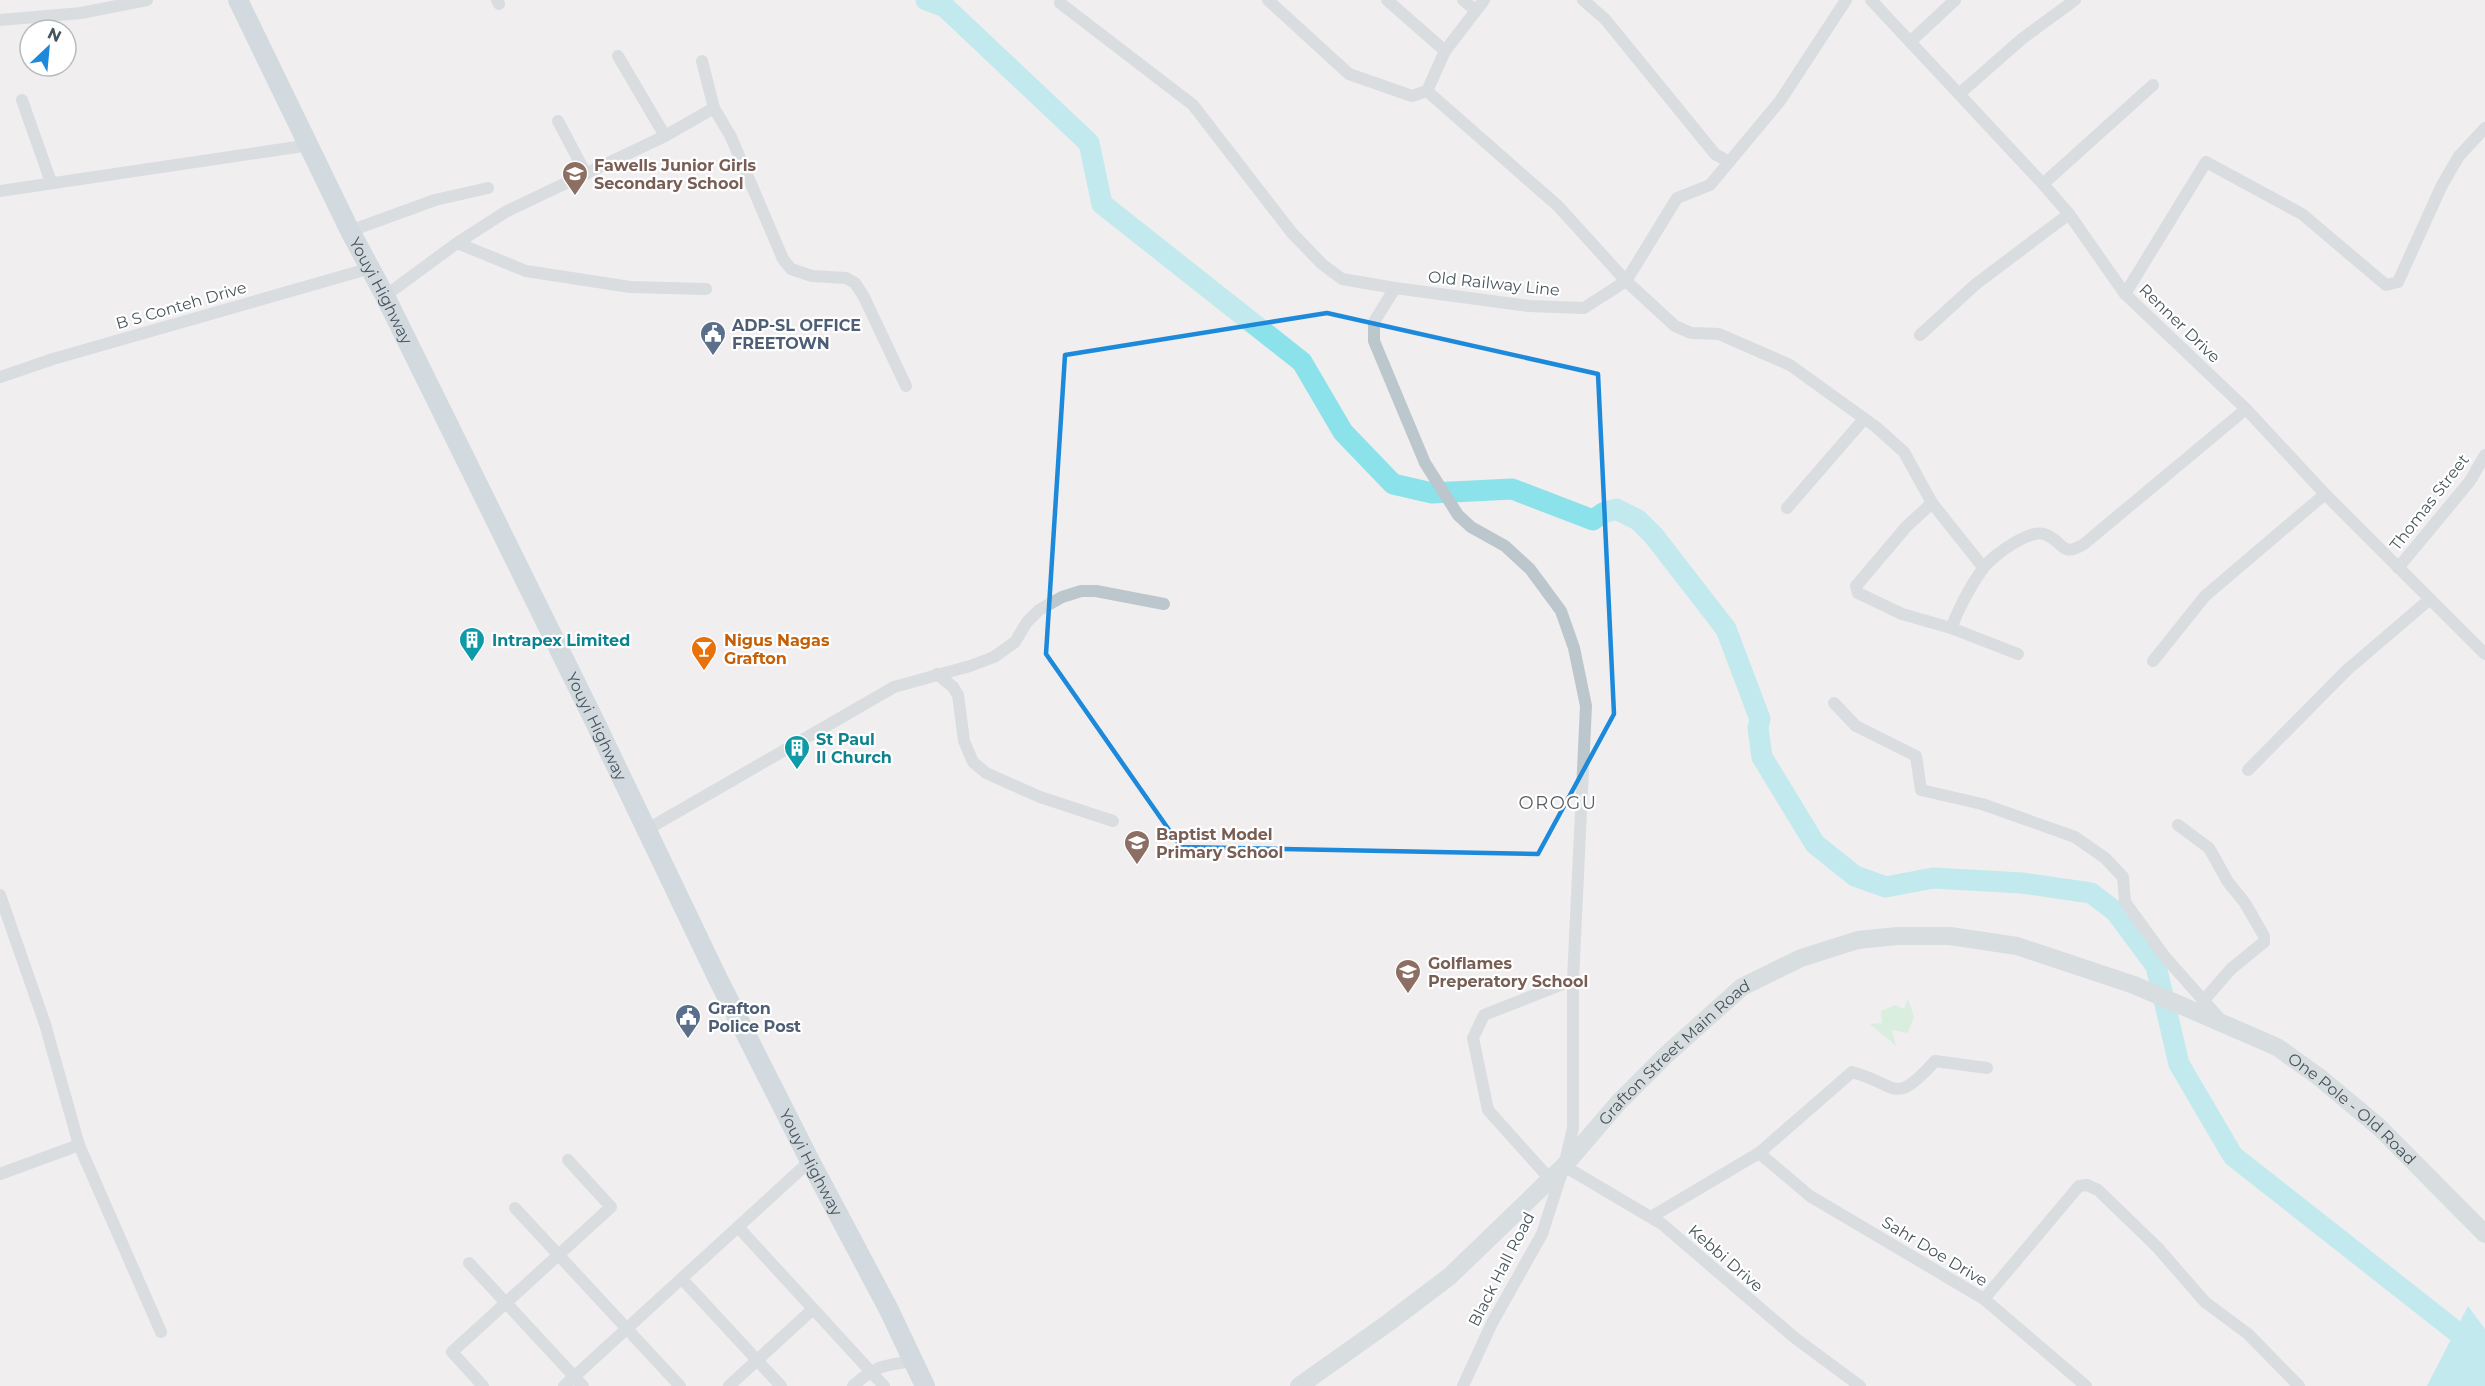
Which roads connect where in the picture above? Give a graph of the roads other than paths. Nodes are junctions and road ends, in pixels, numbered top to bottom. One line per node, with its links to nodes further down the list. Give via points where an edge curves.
1 (147, 0): 14 (street, via 81,13)
2 (238, 0): 27 (main road, Youyi Highway)
3 (1268, 0): 20 (street, via 1349,74 1412,96)
4 (1387, 0): 16 (street)
5 (1462, 0): 13 (street)
6 (1484, 0): 13 (street)
7 (1583, 0): 28 (street, via 1605,20 1715,154)
8 (1846, 0): 28 (street, Old Railway Line, via 1780,101)
9 (1871, 0): 15 (street, Renner Drive)
10 (1955, 0): 15 (street)
11 (2075, 0): 21 (street, via 2023,38)
12 (1060, 3): 40 (street, Old Railway Line, via 1192,105 1292,233 1322,264 1342,279)
13 (1474, 10): 16 (street)
14 (0, 20)
15 (1910, 42): 21 (street, Renner Drive)
16 (1445, 51): 20 (street)
17 (618, 56): 26 (street)
18 (702, 61): 23 (street)
19 (2153, 85): 31 (street)
20 (1427, 91): 38 (street, via 1558,206)
21 (1959, 94): 31 (street, Renner Drive)
22 (22, 100): 30 (street)
23 (714, 108): 26 (street); 45 (street, via 783,260 791,269 812,276 846,278 855,283)
24 (558, 121): 29 (street)
25 (2485, 128): 41 (street, via 2459,156 2442,185 2398,282 2386,285 2302,214 2206,162)
26 (665, 136): 29 (street)
27 (310, 145): 30 (street); 35 (main road, Youyi Highway)
28 (1729, 162): 38 (street, Old Railway Line, via 1710,185 1677,198)
29 (586, 174): 36 (street, via 507,211)
30 (51, 182): 33 (street)
31 (2043, 184): 34 (street, Renner Drive)
32 (488, 188): 35 (street, via 435,201)
33 (0, 191)
34 (2069, 214): 41 (street, Renner Drive); 43 (street, via 1976,284)
35 (350, 231): 37 (main road, Youyi Highway)
36 (457, 243): 39 (street, via 526,271 630,287); 42 (street)
37 (371, 268): 42 (main road, Youyi Highway); 44 (street, B S Conteh Drive)
38 (1626, 281): 40 (street, Old Railway Line, via 1584,308 1529,306); 47 (street, via 1675,326 1691,333 1719,334 1790,365)
39 (706, 288)
40 (1395, 288): 68 (street, Black Hall Road, via 1374,322 1374,341 1425,464 1458,514 1471,527 1505,546 1530,569 1560,611 1574,648 1586,706)
41 (2126, 294): 46 (street, Renner Drive)
42 (385, 296): 65 (main road, Youyi Highway)
43 (1920, 334)
44 (0, 377)
45 (906, 386)
46 (2246, 409): 49 (street, Renner Drive); 52 (street, via 2084,544 2064,550 2044,534 2032,533)
47 (1864, 419): 50 (street, via 1904,452); 51 (street)
48 (2485, 455): 53 (street, Thomas Street, via 2470,481)
49 (2325, 494): 53 (street, Renner Drive); 59 (street, via 2205,596)
50 (1932, 503): 52 (street); 56 (street, via 1906,527 1856,590 1893,610)
51 (1787, 508)
52 (1983, 567): 56 (street)
53 (2398, 568): 54 (street, Renner Drive)
54 (2430, 599): 58 (street, Renner Drive); 62 (street, via 2346,670)
55 (1164, 604): 60 (street, via 1096,591 1071,594 1039,610 1008,648 970,666)
56 (1951, 628): 57 (street)
57 (2018, 654)
58 (2485, 654)
59 (2153, 661)
60 (937, 674): 63 (street, via 958,695 964,741 973,762 986,773 1040,797); 65 (street, via 894,687)
61 (1834, 704): 69 (street, via 1856,726 1916,756 1921,790 1982,804 2076,837 2105,858 2123,877 2125,902)
62 (2248, 770)
63 (1113, 821)
64 (2178, 825): 69 (street, via 2209,848 2264,936 2258,949 2231,969)
65 (646, 830): 74 (main road, Youyi Highway)
66 (0, 895): 67 (street)
67 (5, 932): 71 (street, via 45,1024)
68 (1573, 980): 75 (street, Black Hall Road, via 1573,1128); 77 (street, via 1484,1015 1473,1038 1488,1110)
69 (2201, 1006): 75 (street, Grafton Street Main Road, via 2017,946 1950,936 1858,940 1801,958 1742,987 1619,1102); 81 (street, One Pole - Old Road, via 2223,1023 2277,1047 2319,1077 2379,1127)
70 (1987, 1068): 72 (street, via 1935,1061 1905,1089 1890,1089 1852,1072)
71 (79, 1145): 76 (street); 89 (street)
72 (1759, 1153): 79 (street); 85 (street, Sahr Doe Drive, via 1810,1196)
73 (568, 1160): 82 (street, via 611,1207)
74 (810, 1161): 80 (street); 91 (main road, Youyi Highway)
75 (1564, 1166): 77 (street, Grafton Street Main Road); 79 (street, Kebbi Drive); 103 (street, Black Hall Road, via 1542,1234 1492,1323)
76 (0, 1174)
77 (1549, 1178): 102 (street, Grafton Street Main Road, via 1450,1276)
78 (515, 1208): 82 (street)
79 (1651, 1217): 104 (street, Kebbi Drive, via 1795,1338)
80 (738, 1227): 84 (street); 87 (street)
81 (2485, 1234)
82 (559, 1254): 86 (street); 88 (street)
83 (469, 1263): 86 (street)
84 (682, 1279): 88 (street); 90 (street)
85 (1984, 1299): 105 (street, Sahr Doe Drive); 106 (street, via 2079,1186 2087,1185 2098,1190 2157,1247 2205,1302 2248,1334)
86 (506, 1303): 93 (street); 94 (street, via 452,1352)
87 (813, 1309): 90 (street); 92 (street)
88 (627, 1329): 93 (street); 96 (street)
89 (161, 1332)
90 (757, 1360): 97 (street); 98 (street)
91 (913, 1361): 92 (street); 101 (main road, Youyi Highway)
92 (870, 1371): 99 (street); 100 (street)
93 (579, 1381): 95 (street)
94 (483, 1386)
95 (564, 1386)
96 (680, 1386)
97 (729, 1386)
98 (781, 1386)
99 (853, 1386)
100 (884, 1386)
101 (925, 1386)
102 (1299, 1386)
103 (1463, 1386)
104 (1860, 1386)
105 (2086, 1386)
106 (2299, 1386)

